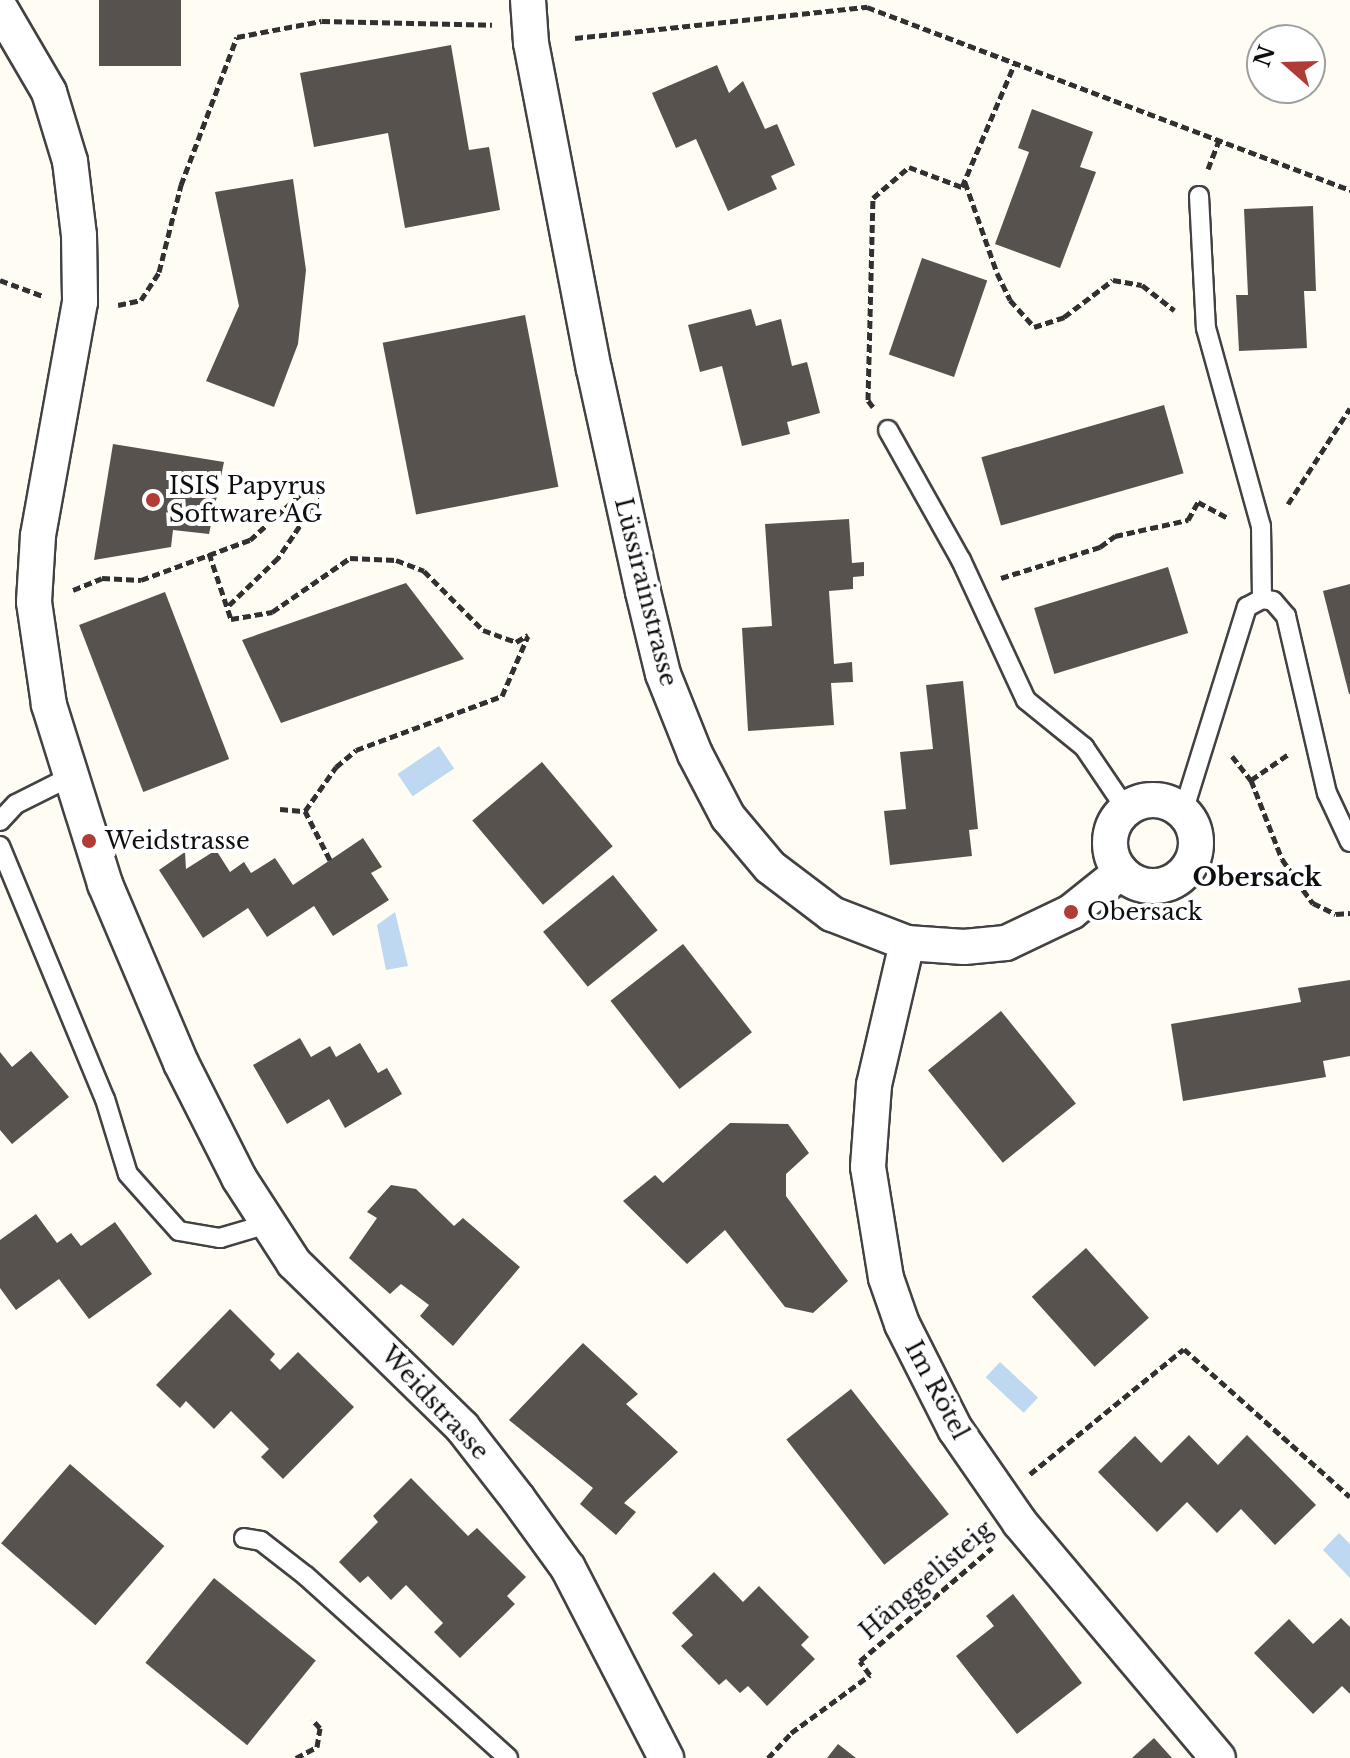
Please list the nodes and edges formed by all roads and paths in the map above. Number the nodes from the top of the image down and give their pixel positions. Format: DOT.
graph roads {
  1 [pos="528,0"];
  2 [pos="0,8"];
  3 [pos="499,26"];
  4 [pos="575,38"];
  5 [pos="1014,65"];
  6 [pos="965,182"];
  7 [pos="1350,190"];
  8 [pos="1199,196"];
  9 [pos="0,280"];
  10 [pos="1160,295"];
  11 [pos="42,296"];
  12 [pos="112,304"];
  13 [pos="1350,408"];
  14 [pos="888,430"];
  15 [pos="1239,525"];
  16 [pos="1261,526"];
  17 [pos="209,553"];
  18 [pos="975,590"];
  19 [pos="69,592"];
  20 [pos="1262,599"];
  21 [pos="227,607"];
  22 [pos="1292,751"];
  23 [pos="1233,757"];
  24 [pos="70,777"];
  25 [pos="1251,780"];
  26 [pos="280,809"];
  27 [pos="1126,809"];
  28 [pos="305,811"];
  29 [pos="1183,812"];
  30 [pos="0,821"];
  31 [pos="1350,842"];
  32 [pos="0,846"];
  33 [pos="330,860"];
  34 [pos="1121,872"];
  35 [pos="1350,913"];
  36 [pos="907,943"];
  37 [pos="268,1224"];
  38 [pos="1350,1497"];
  39 [pos="1010,1510"];
  40 [pos="244,1538"];
  41 [pos="312,1719"];
  42 [pos="296,1758"];
  43 [pos="508,1758"];
  44 [pos="666,1758"];
  45 [pos="768,1758"];
  46 [pos="1218,1758"];
  1 -- 36 [label="street, Lüssirainstrasse"];
  2 -- 24 [label="street, Weidstrasse"];
  3 -- 12 [label="path"];
  4 -- 5 [label="path"];
  5 -- 6 [label="path"];
  5 -- 7 [label="path"];
  6 -- 10 [label="path"];
  6 -- 14 [label="path"];
  8 -- 16 [label="lane"];
  9 -- 11 [label="path"];
  13 -- 16 [label="path"];
  14 -- 18 [label="lane"];
  15 -- 18 [label="path"];
  16 -- 20 [label="lane"];
  17 -- 19 [label="path"];
  17 -- 21 [label="path"];
  17 -- 21 [label="path"];
  18 -- 27 [label="lane"];
  20 -- 29 [label="lane"];
  20 -- 31 [label="lane"];
  21 -- 28 [label="path"];
  22 -- 25 [label="path"];
  23 -- 25 [label="path"];
  24 -- 30 [label="lane"];
  24 -- 37 [label="street, Weidstrasse"];
  25 -- 35 [label="path"];
  26 -- 28 [label="path"];
  27 -- 29 [label="street"];
  27 -- 34 [label="street"];
  28 -- 33 [label="path"];
  29 -- 34 [label="street"];
  32 -- 37 [label="lane"];
  34 -- 36 [label="street, Lüssirainstrasse"];
  36 -- 39 [label="street, Im Rötel"];
  37 -- 44 [label="street, Weidstrasse"];
  38 -- 39 [label="path, Hänggelisteig"];
  39 -- 45 [label="path, Hänggelisteig"];
  39 -- 46 [label="street, Im Rötel"];
  40 -- 43 [label="lane"];
  41 -- 42 [label="path"];
}
